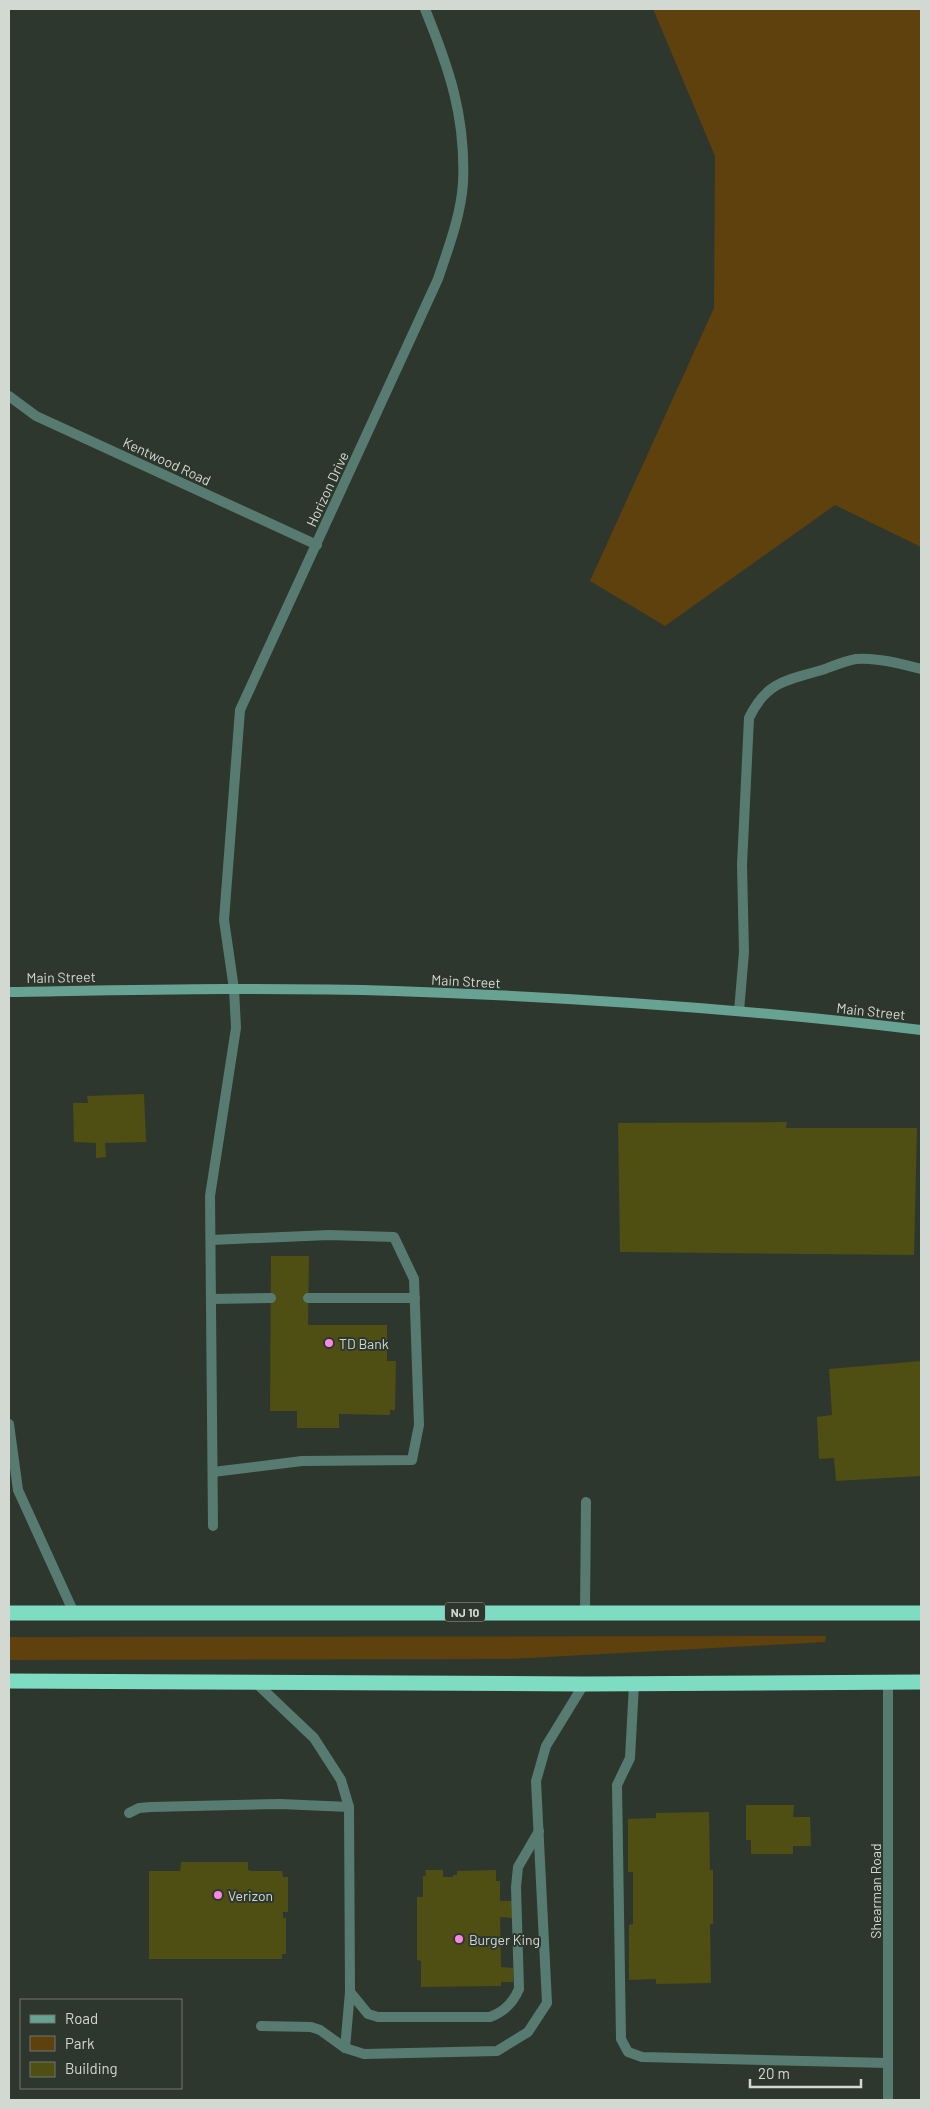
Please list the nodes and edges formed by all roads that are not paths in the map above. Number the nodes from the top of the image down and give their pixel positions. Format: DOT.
graph roads {
  1 [pos="425,9"];
  2 [pos="9,396"];
  3 [pos="317,545"];
  4 [pos="921,669"];
  5 [pos="234,989"];
  6 [pos="9,992"];
  7 [pos="739,1011"];
  8 [pos="921,1030"];
  9 [pos="211,1240"];
  10 [pos="271,1298"];
  11 [pos="308,1298"];
  12 [pos="415,1298"];
  13 [pos="211,1299"];
  14 [pos="9,1424"];
  15 [pos="213,1472"];
  16 [pos="586,1502"];
  17 [pos="213,1526"];
  18 [pos="585,1612"];
  19 [pos="9,1613"];
  20 [pos="921,1613"];
  21 [pos="74,1614"];
  22 [pos="9,1681"];
  23 [pos="254,1681"];
  24 [pos="888,1682"];
  25 [pos="921,1682"];
  26 [pos="584,1684"];
  27 [pos="634,1684"];
  28 [pos="348,1807"];
  29 [pos="129,1813"];
  30 [pos="539,1831"];
  31 [pos="350,1992"];
  32 [pos="261,2026"];
  33 [pos="345,2048"];
  34 [pos="888,2063"];
  35 [pos="888,2100"];
  1 -- 3 [label="street, Horizon Drive"];
  2 -- 3 [label="street, Kentwood Road"];
  3 -- 5 [label="street, Horizon Drive"];
  4 -- 7 [label="street"];
  5 -- 6 [label="street, Main Street"];
  5 -- 7 [label="street, Main Street"];
  5 -- 9 [label="street, Horizon Drive"];
  7 -- 8 [label="street, Main Street"];
  9 -- 12 [label="street"];
  9 -- 13 [label="street, Horizon Drive"];
  10 -- 13 [label="street"];
  11 -- 12 [label="street"];
  12 -- 15 [label="street"];
  13 -- 15 [label="street, Horizon Drive"];
  14 -- 21 [label="street"];
  15 -- 17 [label="street, Horizon Drive"];
  16 -- 18 [label="street"];
  18 -- 20 [label="highway, NJ 10"];
  18 -- 21 [label="highway, NJ 10"];
  19 -- 21 [label="highway, NJ 10"];
  22 -- 23 [label="highway"];
  23 -- 26 [label="highway"];
  23 -- 28 [label="street"];
  24 -- 25 [label="highway"];
  24 -- 27 [label="highway"];
  24 -- 34 [label="street, Shearman Road"];
  26 -- 27 [label="highway"];
  26 -- 30 [label="street"];
  27 -- 34 [label="street"];
  28 -- 29 [label="street"];
  28 -- 31 [label="street"];
  30 -- 31 [label="street"];
  30 -- 33 [label="street"];
  31 -- 33 [label="street"];
  32 -- 33 [label="street"];
  34 -- 35 [label="street, Shearman Road"];
}
